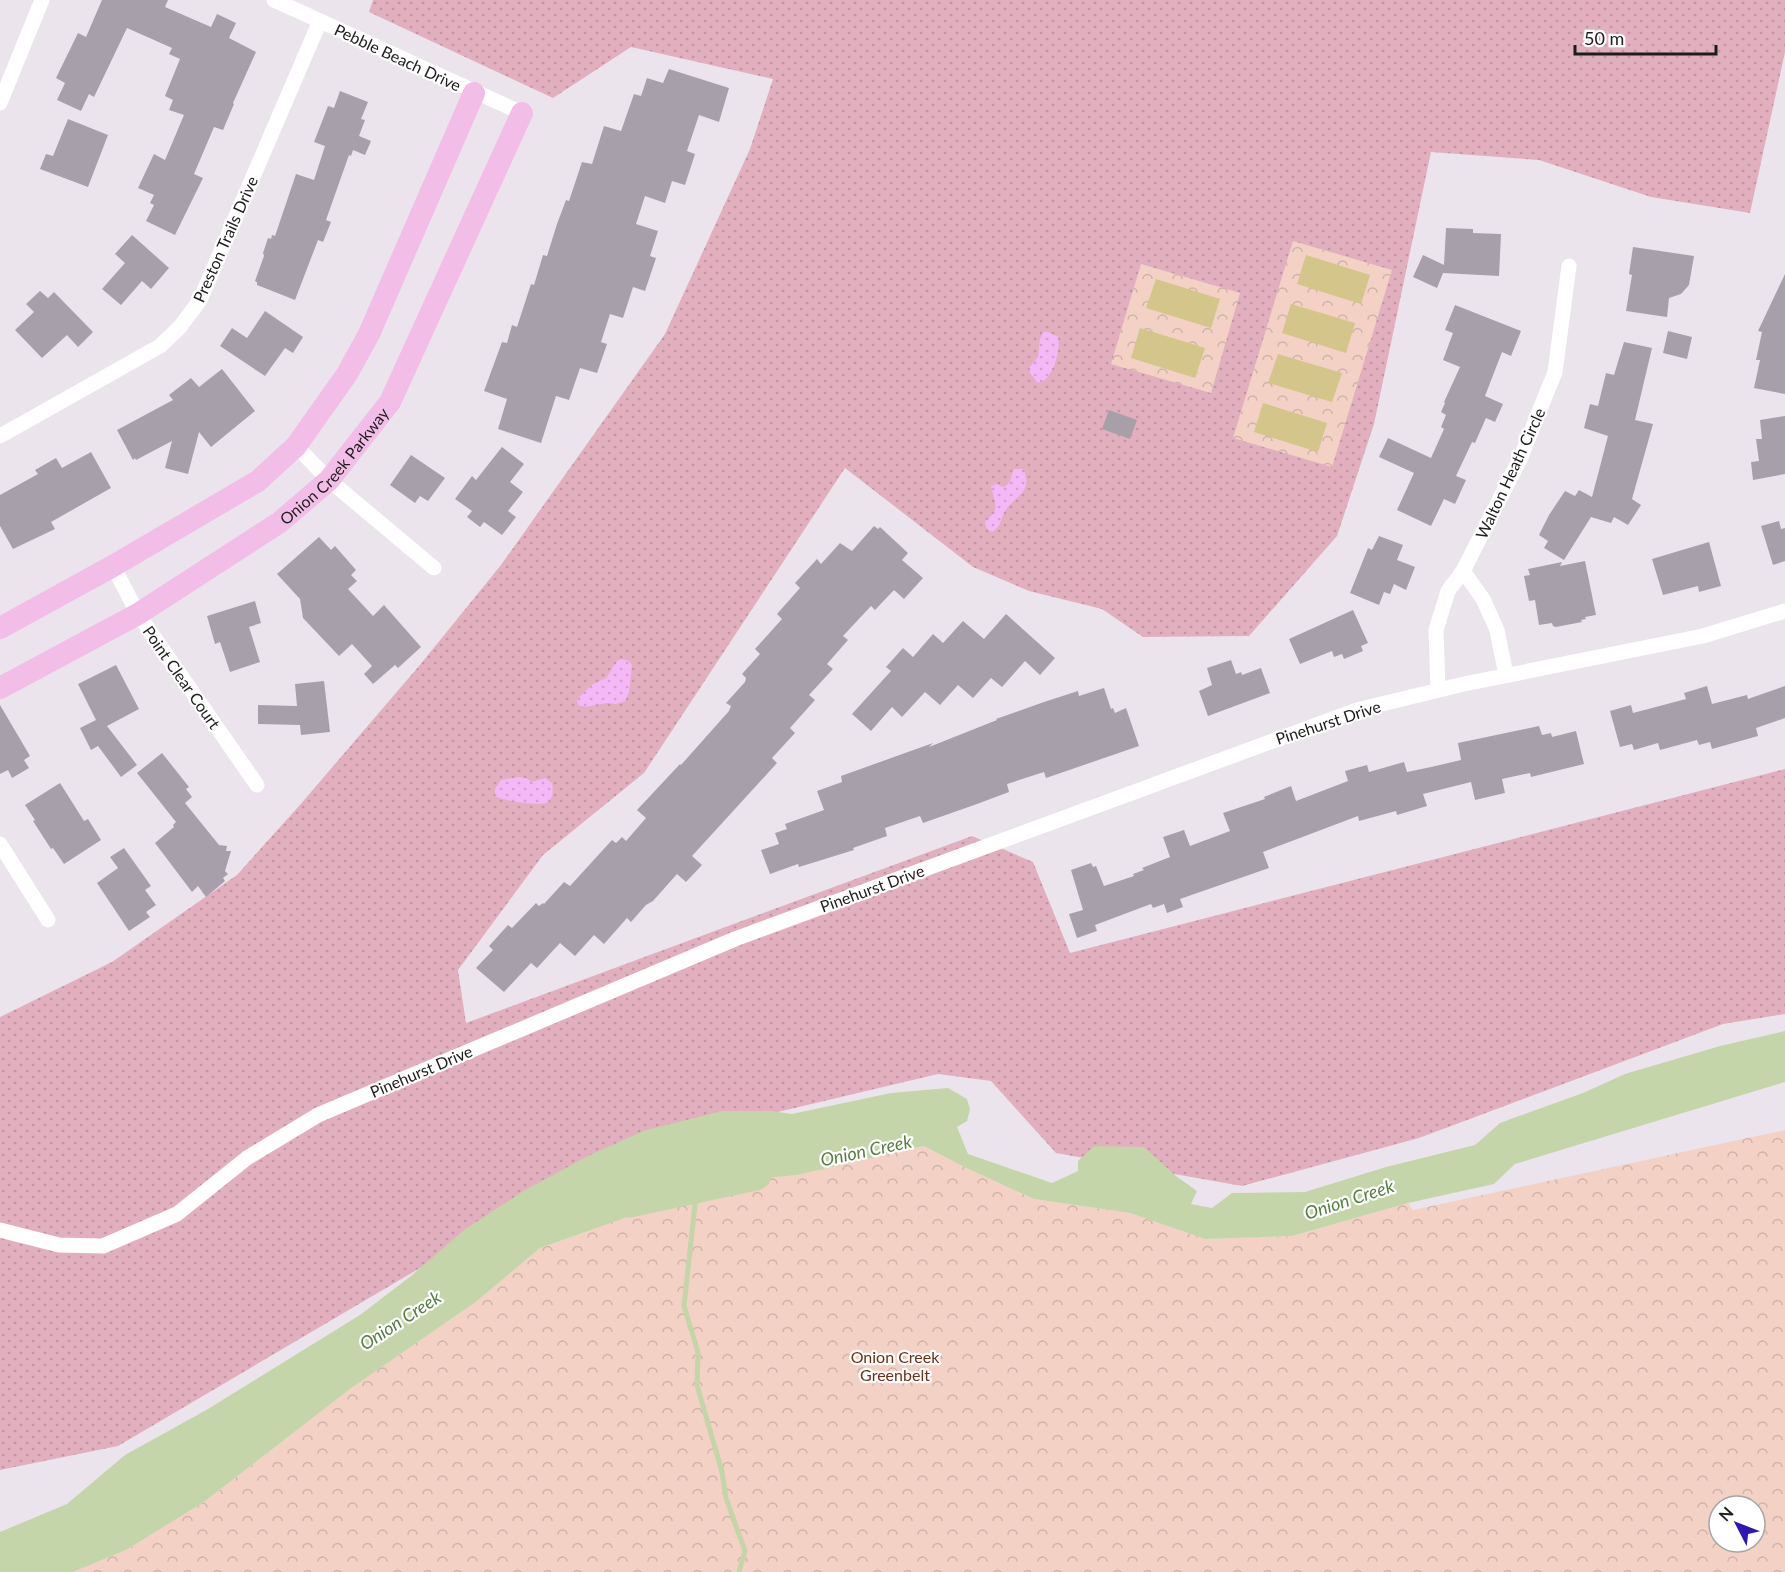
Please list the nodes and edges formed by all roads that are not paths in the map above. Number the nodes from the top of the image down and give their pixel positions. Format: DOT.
graph roads {
  1 [pos="42,0"];
  2 [pos="274,0"];
  3 [pos="320,21"];
  4 [pos="474,93"];
  5 [pos="0,103"];
  6 [pos="522,113"];
  7 [pos="1569,266"];
  8 [pos="0,436"];
  9 [pos="296,446"];
  10 [pos="329,480"];
  11 [pos="113,566"];
  12 [pos="434,568"];
  13 [pos="1463,571"];
  14 [pos="1785,611"];
  15 [pos="138,614"];
  16 [pos="0,628"];
  17 [pos="1506,675"];
  18 [pos="0,688"];
  19 [pos="1438,690"];
  20 [pos="257,785"];
  21 [pos="0,844"];
  22 [pos="48,920"];
  23 [pos="0,1230"];
  1 -- 5 [label="street"];
  2 -- 3 [label="street, Pebble Beach Drive"];
  3 -- 4 [label="street, Pebble Beach Drive"];
  3 -- 8 [label="street, Preston Trails Drive"];
  4 -- 6 [label="street, Pebble Beach Drive"];
  4 -- 9 [label="street"];
  6 -- 10 [label="street, Onion Creek Parkway"];
  7 -- 13 [label="street, Walton Heath Circle"];
  9 -- 10 [label="street"];
  9 -- 11 [label="street"];
  10 -- 12 [label="street"];
  10 -- 15 [label="street, Onion Creek Parkway"];
  11 -- 15 [label="street, Point Clear Court"];
  11 -- 16 [label="street"];
  13 -- 17 [label="street"];
  13 -- 19 [label="street, Walton Heath Circle"];
  14 -- 17 [label="street, Pinehurst Drive"];
  15 -- 18 [label="street, Onion Creek Parkway"];
  15 -- 20 [label="street, Point Clear Court"];
  17 -- 19 [label="street, Pinehurst Drive"];
  19 -- 23 [label="street, Pinehurst Drive"];
  21 -- 22 [label="street"];
}
